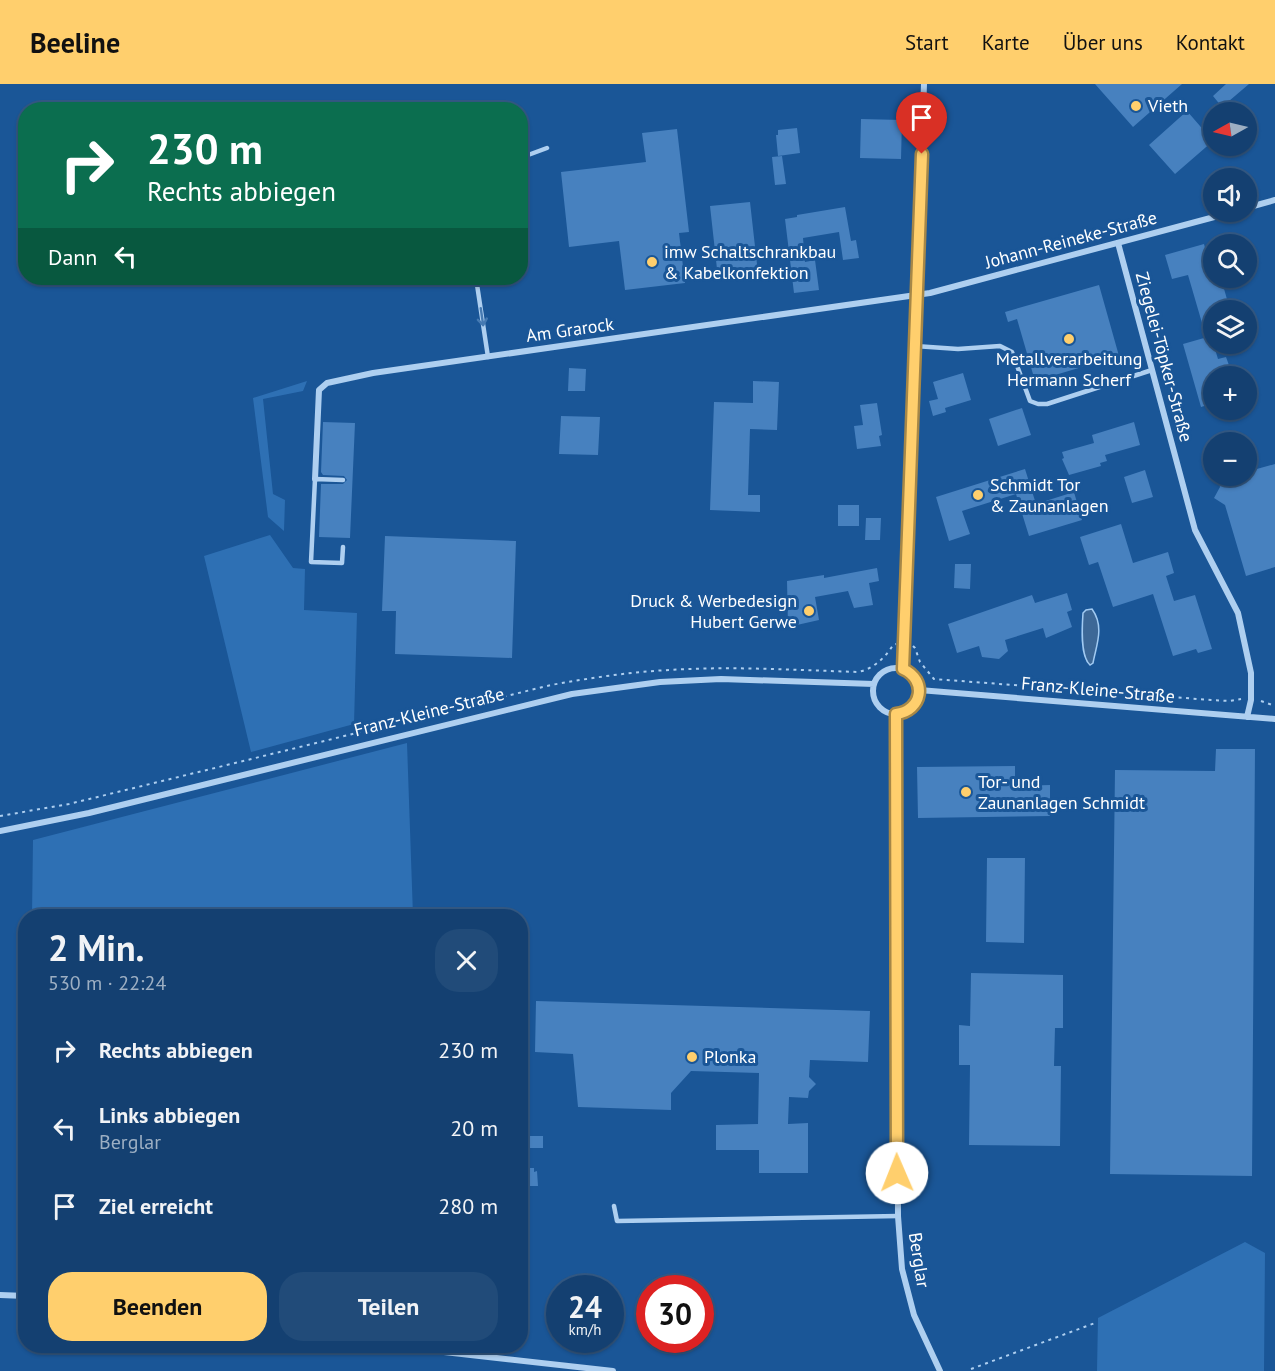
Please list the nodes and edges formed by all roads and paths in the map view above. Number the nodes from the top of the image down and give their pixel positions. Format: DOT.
graph roads {
  1 [pos="924,84"];
  2 [pos="547,148"];
  3 [pos="528,155"];
  4 [pos="1275,200"];
  5 [pos="1257,205"];
  6 [pos="1203,220"];
  7 [pos="1118,243"];
  8 [pos="477,285"];
  9 [pos="917,295"];
  10 [pos="915,346"];
  11 [pos="488,357"];
  12 [pos="1152,370"];
  13 [pos="315,479"];
  14 [pos="343,480"];
  15 [pos="343,547"];
  16 [pos="905,643"];
  17 [pos="903,669"];
  18 [pos="874,684"];
  19 [pos="919,690"];
  20 [pos="1251,700"];
  21 [pos="1275,706"];
  22 [pos="896,714"];
  23 [pos="1247,717"];
  24 [pos="1275,719"];
  25 [pos="0,831"];
  26 [pos="614,1206"];
  27 [pos="898,1216"];
  28 [pos="0,1295"];
  29 [pos="18,1296"];
  30 [pos="1095,1323"];
  31 [pos="453,1353"];
  32 [pos="971,1369"];
  33 [pos="613,1371"];
  34 [pos="940,1371"];
  1 -- 9 [label="street"];
  2 -- 3 [label="lane"];
  4 -- 5 [label="street"];
  6 -- 7 [label="street, Johann-Reineke-Straße"];
  7 -- 9 [label="street, Johann-Reineke-Straße"];
  7 -- 12 [label="street, Ziegelei-Töpker-Straße"];
  8 -- 11 [label="lane, one-way"];
  9 -- 10 [label="street"];
  9 -- 11 [label="street, Am Grarock"];
  10 -- 12 [label="lane"];
  10 -- 16 [label="street"];
  11 -- 13 [label="street, Am Grarock"];
  12 -- 20 [label="street, Ziegelei-Töpker-Straße"];
  13 -- 14 [label="lane"];
  13 -- 15 [label="lane"];
  16 -- 17 [label="street"];
  16 -- 20 [label="path"];
  17 -- 18 [label="street"];
  17 -- 19 [label="street"];
  18 -- 22 [label="street"];
  18 -- 25 [label="street, Franz-Kleine-Straße"];
  19 -- 22 [label="street"];
  19 -- 23 [label="street, Franz-Kleine-Straße"];
  20 -- 21 [label="path"];
  20 -- 23 [label="street, Ziegelei-Töpker-Straße"];
  22 -- 27 [label="street, Berglar"];
  23 -- 24 [label="street, Franz-Kleine-Straße"];
  26 -- 27 [label="lane"];
  27 -- 34 [label="street, Berglar"];
  28 -- 29 [label="street"];
  30 -- 32 [label="path"];
  31 -- 33 [label="street"];
}
